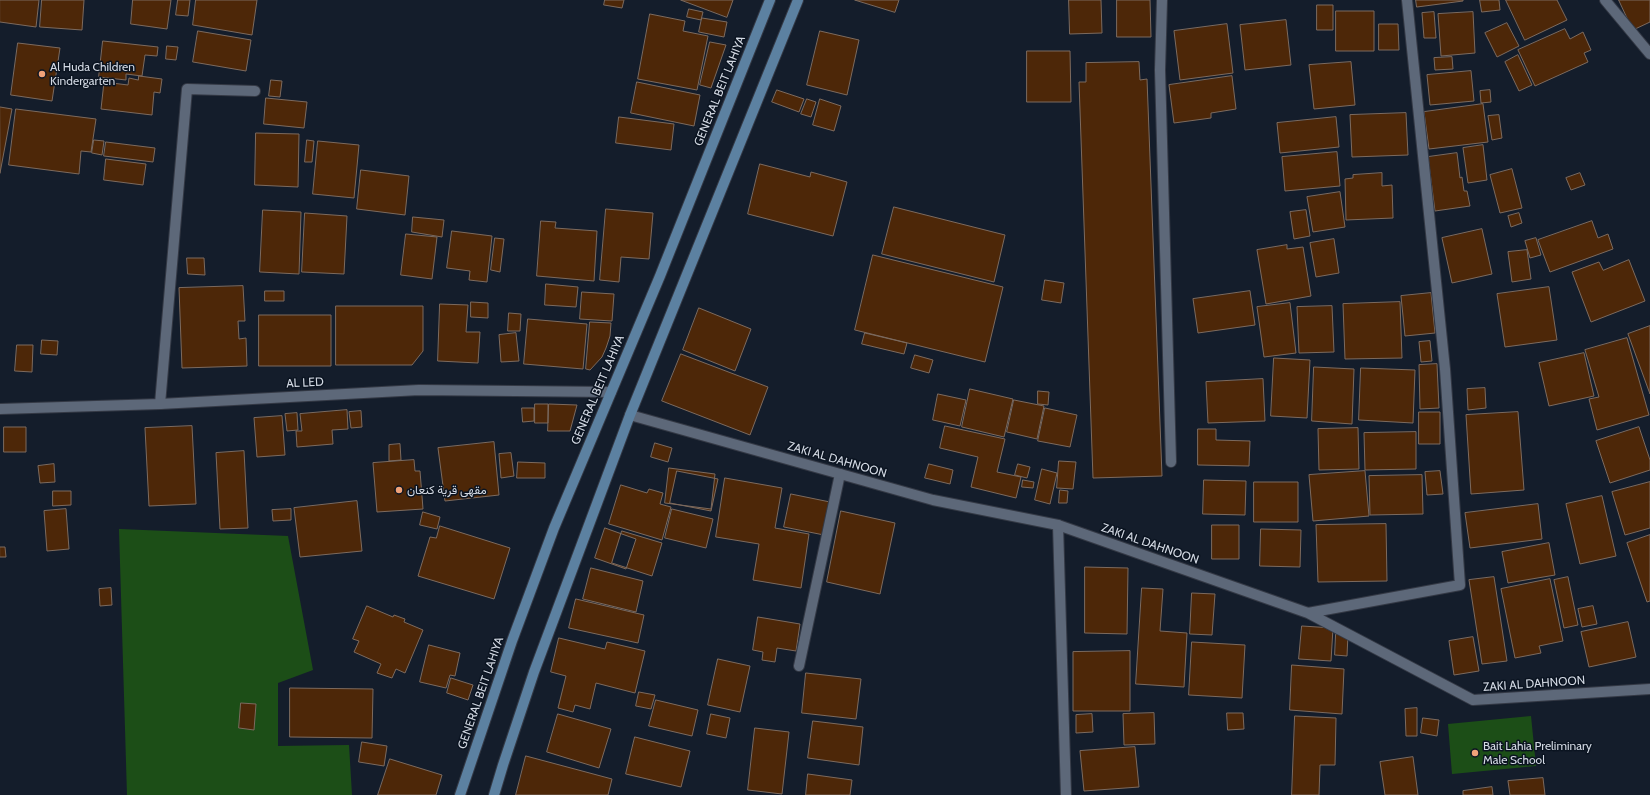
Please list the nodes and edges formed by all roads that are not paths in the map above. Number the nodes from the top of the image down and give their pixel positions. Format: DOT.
graph roads {
  1 [pos="770,0"];
  2 [pos="798,0"];
  3 [pos="1162,0"];
  4 [pos="1407,0"];
  5 [pos="1605,0"];
  6 [pos="1650,54"];
  7 [pos="255,91"];
  8 [pos="611,392"];
  9 [pos="160,404"];
  10 [pos="0,409"];
  11 [pos="630,414"];
  12 [pos="1171,462"];
  13 [pos="840,474"];
  14 [pos="1058,525"];
  15 [pos="1308,613"];
  16 [pos="799,666"];
  17 [pos="1650,689"];
  18 [pos="460,795"];
  19 [pos="494,795"];
  20 [pos="1066,795"];
  1 -- 8 [label="main road, GENERAL BEIT LAHIYA"];
  2 -- 11 [label="main road"];
  3 -- 12 [label="street"];
  4 -- 15 [label="street"];
  5 -- 6 [label="street"];
  7 -- 9 [label="street"];
  8 -- 9 [label="street, AL LED"];
  8 -- 18 [label="main road, GENERAL BEIT LAHIYA"];
  9 -- 10 [label="street, AL LED"];
  11 -- 13 [label="street, ZAKI AL DAHNOON"];
  11 -- 19 [label="main road"];
  13 -- 14 [label="street, ZAKI AL DAHNOON"];
  13 -- 16 [label="street"];
  14 -- 15 [label="street, ZAKI AL DAHNOON"];
  14 -- 20 [label="street"];
  15 -- 17 [label="street, ZAKI AL DAHNOON"];
}
